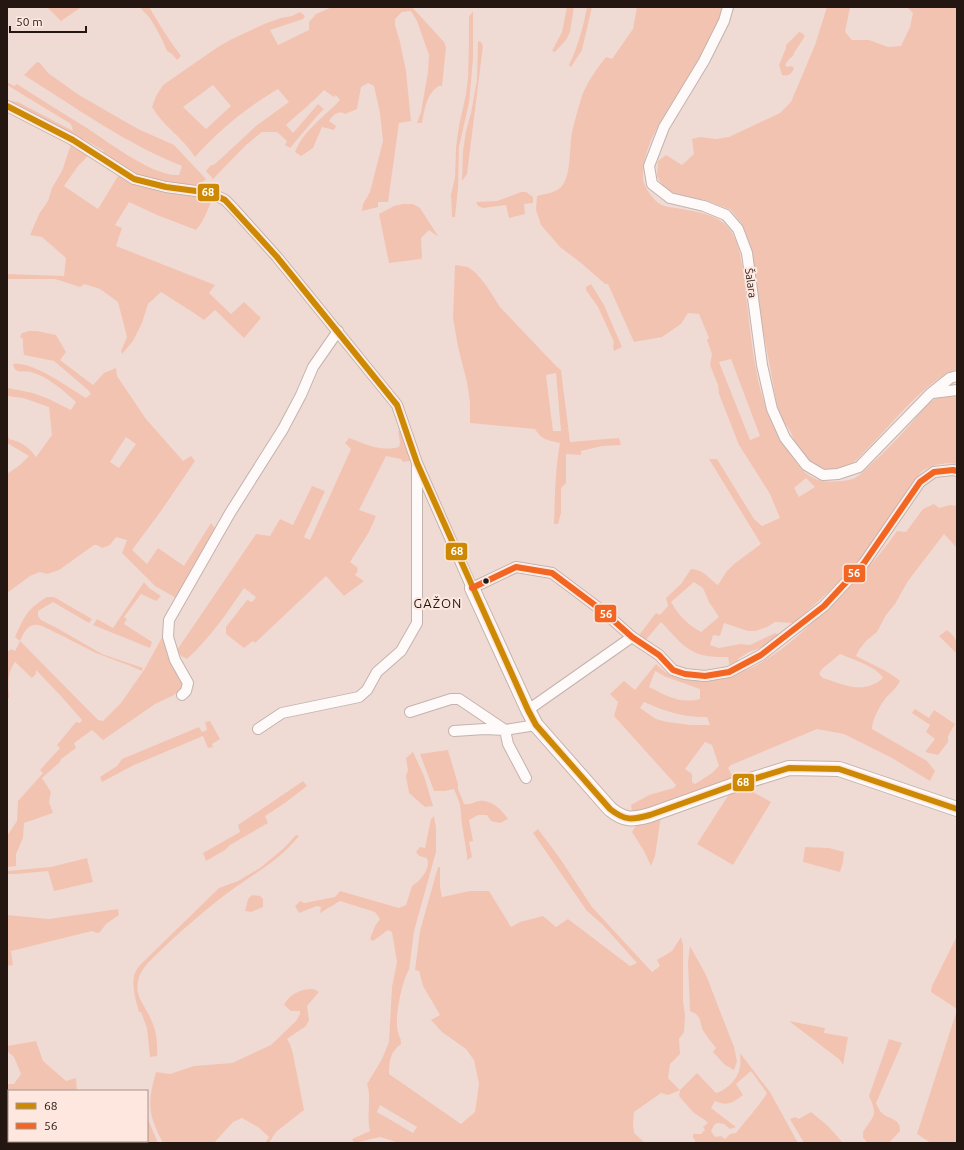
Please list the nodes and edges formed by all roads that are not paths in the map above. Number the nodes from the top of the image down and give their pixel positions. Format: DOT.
graph roads {
  1 [pos="728,7"];
  2 [pos="7,106"];
  3 [pos="338,331"];
  4 [pos="957,376"];
  5 [pos="957,390"];
  6 [pos="930,394"];
  7 [pos="417,463"];
  8 [pos="957,471"];
  9 [pos="472,588"];
  10 [pos="632,637"];
  11 [pos="182,695"];
  12 [pos="528,710"];
  13 [pos="410,712"];
  14 [pos="536,725"];
  15 [pos="258,729"];
  16 [pos="505,730"];
  17 [pos="454,731"];
  18 [pos="526,778"];
  19 [pos="957,809"];
  1 -- 6 [label="street, Šalara"];
  2 -- 3 [label="street"];
  3 -- 7 [label="street"];
  3 -- 11 [label="street"];
  4 -- 6 [label="street, Šalara"];
  5 -- 6 [label="street"];
  7 -- 9 [label="street"];
  7 -- 15 [label="street"];
  8 -- 10 [label="street"];
  9 -- 10 [label="street"];
  9 -- 12 [label="street"];
  10 -- 12 [label="street"];
  12 -- 14 [label="street"];
  13 -- 16 [label="street"];
  14 -- 16 [label="street"];
  14 -- 19 [label="street"];
  16 -- 17 [label="street"];
  16 -- 18 [label="street"];
}
